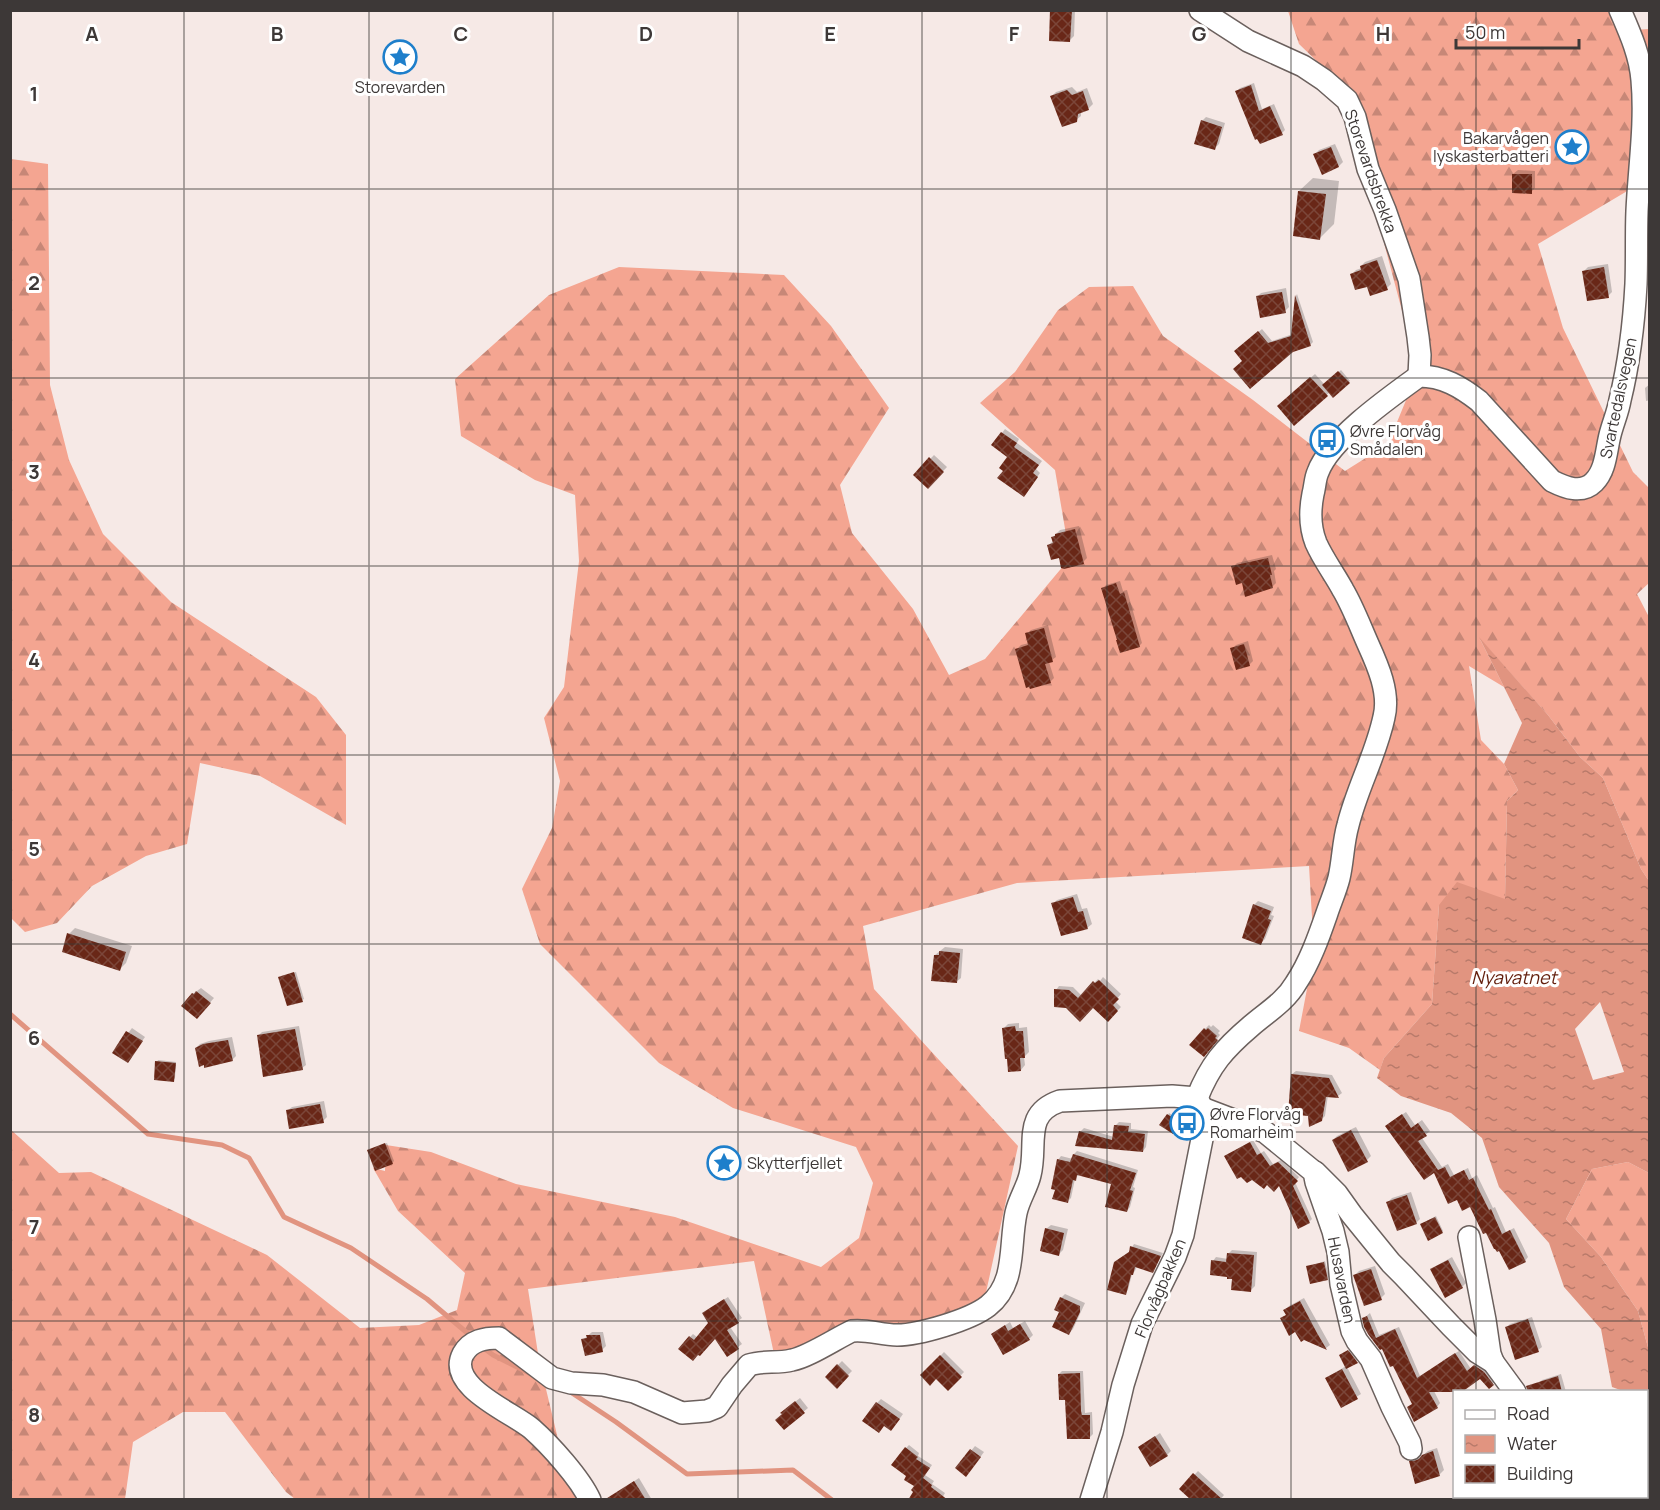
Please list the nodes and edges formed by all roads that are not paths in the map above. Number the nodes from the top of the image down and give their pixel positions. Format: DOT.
graph roads {
  1 [pos="1200,10"];
  2 [pos="1620,10"];
  3 [pos="1419,376"];
  4 [pos="1200,1103"];
  5 [pos="1314,1172"];
  6 [pos="1469,1237"];
  7 [pos="1493,1362"];
  8 [pos="1514,1390"];
  9 [pos="1411,1449"];
  10 [pos="590,1500"];
  11 [pos="1091,1500"];
  1 -- 3 [label="street, Storevardsbrekka"];
  2 -- 3 [label="street, Svartedalsvegen"];
  3 -- 4 [label="street"];
  4 -- 5 [label="street, Husavarden"];
  4 -- 10 [label="street, Husavarden"];
  4 -- 11 [label="street, Florvågbakken"];
  5 -- 7 [label="street, Husavarden"];
  5 -- 9 [label="street, Husavarden"];
  6 -- 7 [label="street, Husavarden"];
  7 -- 8 [label="street, Husavarden"];
}
